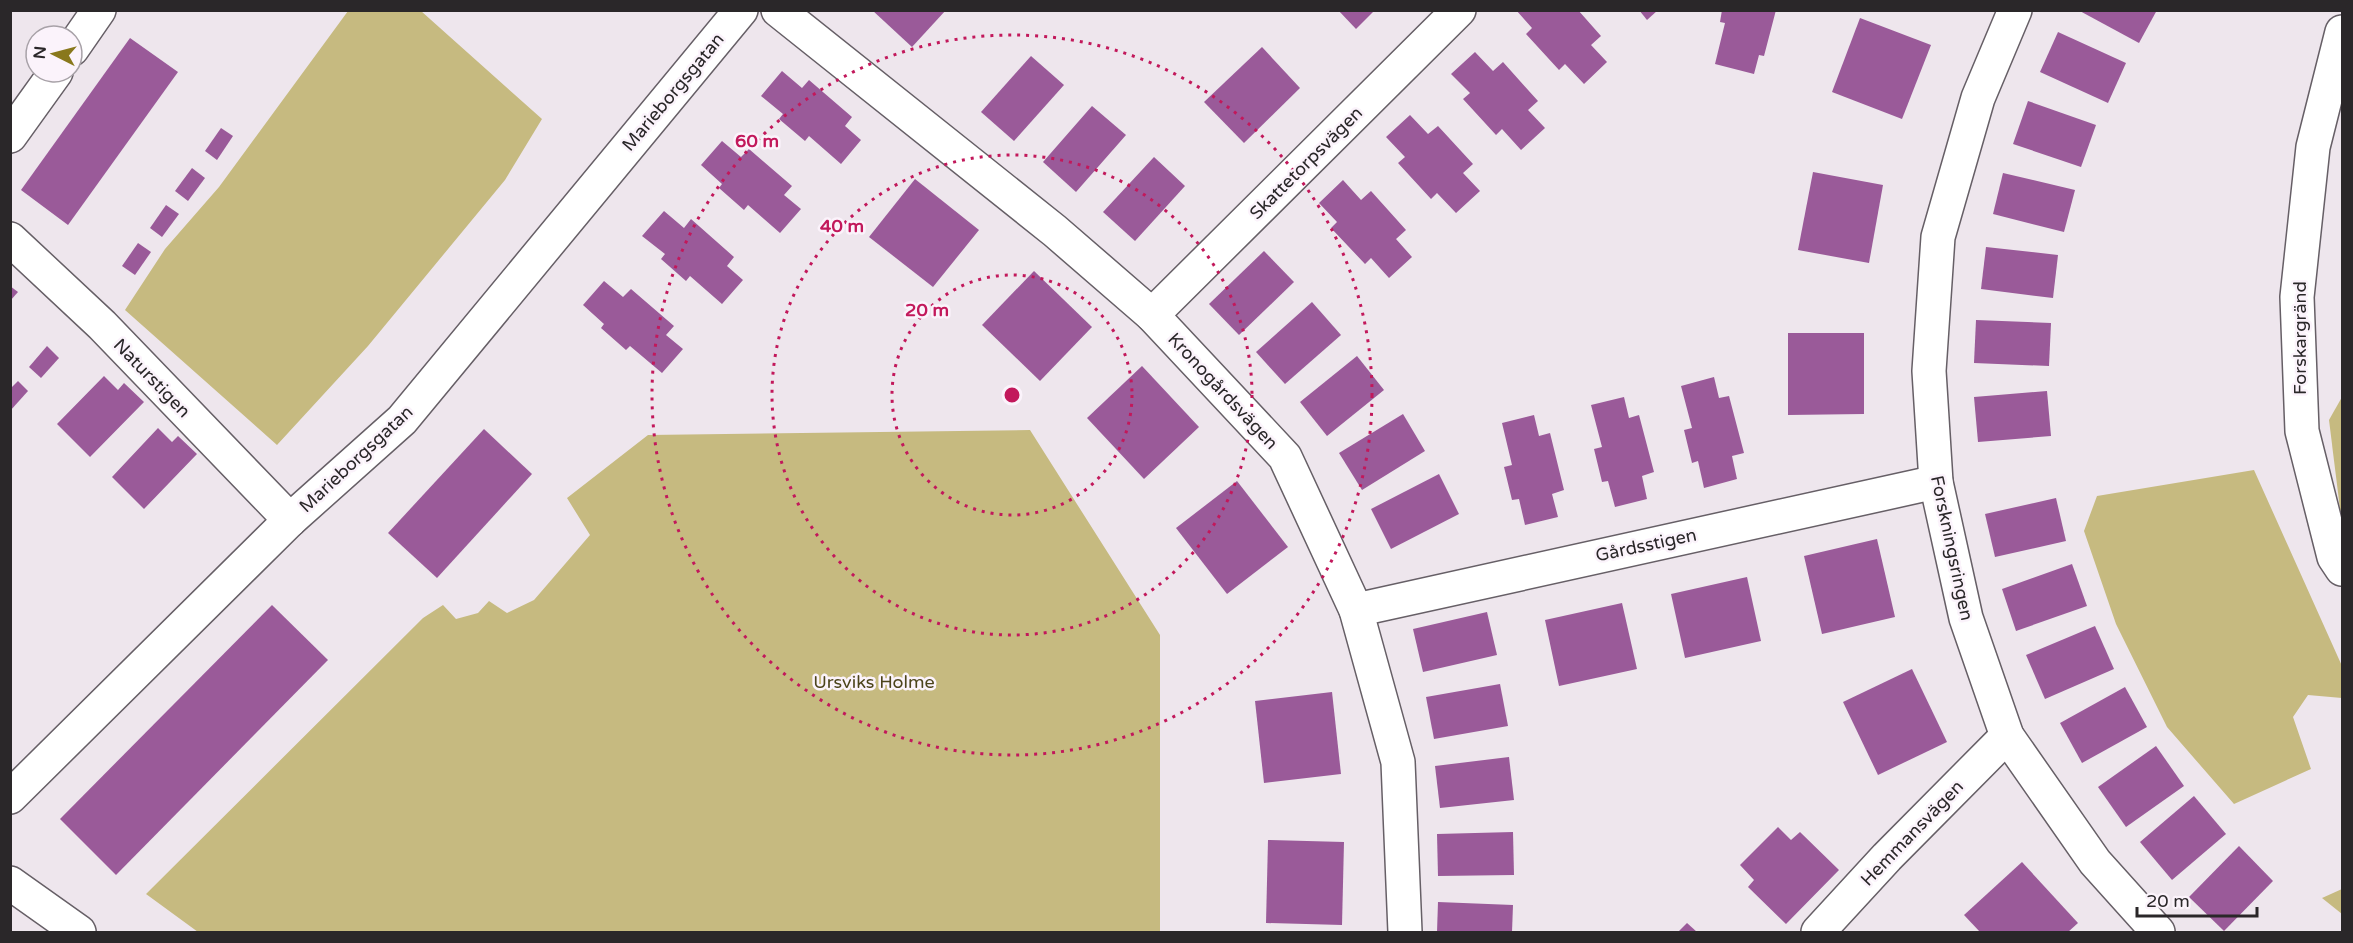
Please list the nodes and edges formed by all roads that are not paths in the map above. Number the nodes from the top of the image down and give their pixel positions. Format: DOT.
graph roads {
  1 [pos="99,10"];
  2 [pos="741,10"];
  3 [pos="778,10"];
  4 [pos="1459,10"];
  5 [pos="2015,10"];
  6 [pos="84,32"];
  7 [pos="2343,32"];
  8 [pos="47,84"];
  9 [pos="10,136"];
  10 [pos="10,239"];
  11 [pos="1152,315"];
  12 [pos="1936,482"];
  13 [pos="290,520"];
  14 [pos="2343,569"];
  15 [pos="1356,610"];
  16 [pos="2007,736"];
  17 [pos="10,797"];
  18 [pos="10,883"];
  19 [pos="79,933"];
  20 [pos="1405,933"];
  21 [pos="1818,933"];
  22 [pos="2158,933"];
  1 -- 6 [label="street"];
  2 -- 13 [label="street, Marieborgsgatan"];
  3 -- 11 [label="street, Kronogårdsvägen"];
  4 -- 11 [label="street, Skattetorpsvägen"];
  5 -- 12 [label="street, Forskningsringen"];
  7 -- 14 [label="street, Forskargränd"];
  8 -- 9 [label="street"];
  10 -- 13 [label="street, Naturstigen"];
  11 -- 15 [label="street, Kronogårdsvägen"];
  12 -- 15 [label="street, Gårdsstigen"];
  12 -- 16 [label="street, Forskningsringen"];
  13 -- 17 [label="street, Marieborgsgatan"];
  15 -- 20 [label="street, Kronogårdsvägen"];
  16 -- 21 [label="street, Hemmansvägen"];
  16 -- 22 [label="street, Forskningsringen"];
  18 -- 19 [label="street"];
}
